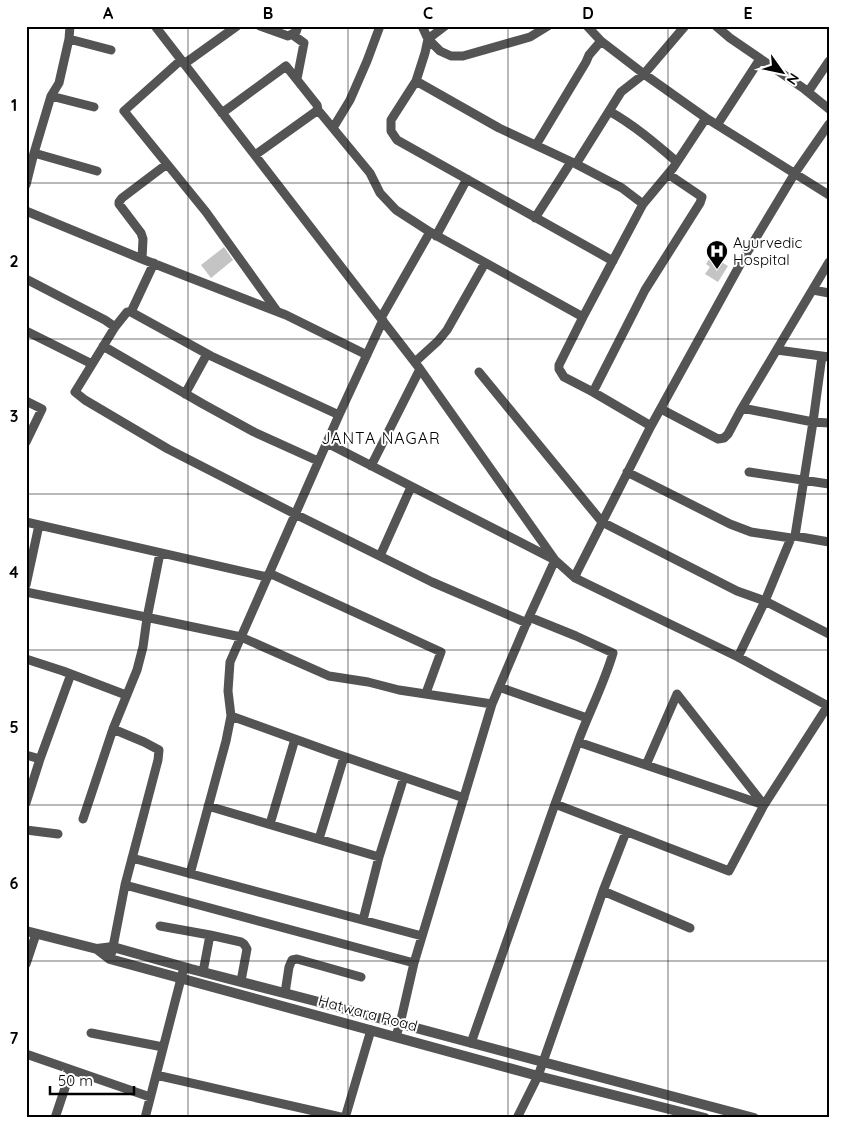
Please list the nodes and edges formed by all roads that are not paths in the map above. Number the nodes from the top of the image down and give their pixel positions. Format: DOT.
graph roads {
  1 [pos="70,26"];
  2 [pos="155,26"];
  3 [pos="260,26"];
  4 [pos="298,26"];
  5 [pos="380,26"];
  6 [pos="422,26"];
  7 [pos="445,26"];
  8 [pos="548,26"];
  9 [pos="587,26"];
  10 [pos="685,26"];
  11 [pos="233,27"];
  12 [pos="717,27"];
  13 [pos="293,35"];
  14 [pos="69,39"];
  15 [pos="428,39"];
  16 [pos="601,40"];
  17 [pos="111,50"];
  18 [pos="760,59"];
  19 [pos="829,61"];
  20 [pos="183,62"];
  21 [pos="644,74"];
  22 [pos="297,79"];
  23 [pos="416,81"];
  24 [pos="808,92"];
  25 [pos="51,96"];
  26 [pos="94,107"];
  27 [pos="829,109"];
  28 [pos="318,110"];
  29 [pos="608,110"];
  30 [pos="222,113"];
  31 [pos="706,118"];
  32 [pos="829,124"];
  33 [pos="717,125"];
  34 [pos="333,128"];
  35 [pos="536,145"];
  36 [pos="34,153"];
  37 [pos="255,155"];
  38 [pos="677,162"];
  39 [pos="573,163"];
  40 [pos="168,164"];
  41 [pos="97,171"];
  42 [pos="795,173"];
  43 [pos="668,174"];
  44 [pos="467,179"];
  45 [pos="26,184"];
  46 [pos="829,195"];
  47 [pos="643,204"];
  48 [pos="26,211"];
  49 [pos="535,218"];
  50 [pos="433,234"];
  51 [pos="142,259"];
  52 [pos="613,261"];
  53 [pos="829,262"];
  54 [pos="485,263"];
  55 [pos="154,264"];
  56 [pos="26,280"];
  57 [pos="812,290"];
  58 [pos="829,293"];
  59 [pos="131,312"];
  60 [pos="278,312"];
  61 [pos="583,317"];
  62 [pos="382,319"];
  63 [pos="115,327"];
  64 [pos="26,331"];
  65 [pos="104,346"];
  66 [pos="777,350"];
  67 [pos="207,354"];
  68 [pos="367,355"];
  69 [pos="825,357"];
  70 [pos="92,364"];
  71 [pos="418,365"];
  72 [pos="479,372"];
  73 [pos="593,392"];
  74 [pos="185,394"];
  75 [pos="26,401"];
  76 [pos="742,408"];
  77 [pos="661,409"];
  78 [pos="338,415"];
  79 [pos="813,422"];
  80 [pos="829,423"];
  81 [pos="650,426"];
  82 [pos="26,442"];
  83 [pos="326,444"];
  84 [pos="318,461"];
  85 [pos="371,466"];
  86 [pos="627,472"];
  87 [pos="749,472"];
  88 [pos="803,480"];
  89 [pos="829,484"];
  90 [pos="411,487"];
  91 [pos="295,514"];
  92 [pos="26,522"];
  93 [pos="602,522"];
  94 [pos="39,525"];
  95 [pos="793,537"];
  96 [pos="829,542"];
  97 [pos="160,553"];
  98 [pos="380,556"];
  99 [pos="555,560"];
  100 [pos="268,575"];
  101 [pos="575,578"];
  102 [pos="26,585"];
  103 [pos="26,592"];
  104 [pos="765,601"];
  105 [pos="146,618"];
  106 [pos="528,620"];
  107 [pos="829,634"];
  108 [pos="241,637"];
  109 [pos="738,657"];
  110 [pos="26,659"];
  111 [pos="71,674"];
  112 [pos="499,688"];
  113 [pos="426,693"];
  114 [pos="126,695"];
  115 [pos="492,704"];
  116 [pos="828,705"];
  117 [pos="232,716"];
  118 [pos="587,718"];
  119 [pos="113,729"];
  120 [pos="295,739"];
  121 [pos="578,742"];
  122 [pos="26,755"];
  123 [pos="344,757"];
  124 [pos="40,759"];
  125 [pos="646,765"];
  126 [pos="404,777"];
  127 [pos="464,798"];
  128 [pos="26,803"];
  129 [pos="555,804"];
  130 [pos="764,805"];
  131 [pos="208,806"];
  132 [pos="83,819"];
  133 [pos="270,824"];
  134 [pos="26,830"];
  135 [pos="626,832"];
  136 [pos="58,834"];
  137 [pos="320,839"];
  138 [pos="379,857"];
  139 [pos="132,858"];
  140 [pos="190,874"];
  141 [pos="125,885"];
  142 [pos="603,891"];
  143 [pos="363,920"];
  144 [pos="160,926"];
  145 [pos="690,928"];
  146 [pos="31,933"];
  147 [pos="210,935"];
  148 [pos="422,936"];
  149 [pos="113,947"];
  150 [pos="97,949"];
  151 [pos="110,959"];
  152 [pos="414,963"];
  153 [pos="26,964"];
  154 [pos="184,967"];
  155 [pos="203,972"];
  156 [pos="361,977"];
  157 [pos="181,979"];
  158 [pos="241,981"];
  159 [pos="285,993"];
  160 [pos="400,1024"];
  161 [pos="371,1030"];
  162 [pos="91,1033"];
  163 [pos="396,1036"];
  164 [pos="471,1043"];
  165 [pos="163,1047"];
  166 [pos="26,1054"];
  167 [pos="543,1062"];
  168 [pos="71,1070"];
  169 [pos="156,1074"];
  170 [pos="538,1076"];
  171 [pos="150,1097"];
  172 [pos="58,1117"];
  173 [pos="748,1117"];
  174 [pos="145,1118"];
  175 [pos="516,1118"];
  176 [pos="705,1118"];
  1 -- 14 [label="street"];
  2 -- 20 [label="street"];
  3 -- 13 [label="street"];
  4 -- 13 [label="street"];
  5 -- 34 [label="street"];
  6 -- 15 [label="street"];
  7 -- 15 [label="street"];
  8 -- 15 [label="street"];
  9 -- 16 [label="street"];
  10 -- 21 [label="street"];
  11 -- 20 [label="street"];
  12 -- 18 [label="street"];
  13 -- 22 [label="street"];
  14 -- 17 [label="street"];
  14 -- 25 [label="street"];
  15 -- 23 [label="street"];
  16 -- 21 [label="street"];
  16 -- 35 [label="street"];
  18 -- 24 [label="street"];
  18 -- 33 [label="street"];
  19 -- 24 [label="street"];
  20 -- 30 [label="street"];
  20 -- 40 [label="street"];
  21 -- 29 [label="street"];
  21 -- 31 [label="street"];
  22 -- 28 [label="street"];
  22 -- 30 [label="street"];
  23 -- 35 [label="street"];
  23 -- 44 [label="street"];
  24 -- 27 [label="street"];
  25 -- 26 [label="street"];
  25 -- 36 [label="street"];
  28 -- 34 [label="street"];
  28 -- 37 [label="street"];
  29 -- 38 [label="street"];
  29 -- 39 [label="street"];
  30 -- 37 [label="street"];
  31 -- 33 [label="street"];
  31 -- 38 [label="street"];
  32 -- 42 [label="street"];
  33 -- 42 [label="street"];
  34 -- 50 [label="street"];
  35 -- 39 [label="street"];
  36 -- 41 [label="street"];
  36 -- 45 [label="street"];
  37 -- 62 [label="street"];
  38 -- 43 [label="street"];
  39 -- 47 [label="street"];
  39 -- 49 [label="street"];
  40 -- 51 [label="street"];
  40 -- 60 [label="street"];
  42 -- 46 [label="street"];
  42 -- 77 [label="street"];
  43 -- 47 [label="street"];
  43 -- 73 [label="street"];
  44 -- 49 [label="street"];
  44 -- 50 [label="street"];
  47 -- 52 [label="street"];
  48 -- 51 [label="street"];
  49 -- 52 [label="street"];
  50 -- 54 [label="street"];
  50 -- 62 [label="street"];
  51 -- 55 [label="street"];
  52 -- 61 [label="street"];
  53 -- 57 [label="street"];
  54 -- 61 [label="street"];
  54 -- 71 [label="street"];
  55 -- 59 [label="street"];
  55 -- 60 [label="street"];
  56 -- 63 [label="street"];
  57 -- 58 [label="street"];
  57 -- 66 [label="street"];
  59 -- 63 [label="street"];
  59 -- 67 [label="street"];
  60 -- 68 [label="street"];
  61 -- 73 [label="street"];
  62 -- 68 [label="street"];
  62 -- 71 [label="street"];
  63 -- 65 [label="street"];
  64 -- 70 [label="street"];
  65 -- 70 [label="street"];
  65 -- 74 [label="street"];
  66 -- 69 [label="street"];
  66 -- 76 [label="street"];
  67 -- 74 [label="street"];
  67 -- 78 [label="street"];
  68 -- 78 [label="street"];
  69 -- 79 [label="street"];
  70 -- 91 [label="street"];
  71 -- 85 [label="street"];
  71 -- 99 [label="street"];
  72 -- 93 [label="street"];
  73 -- 81 [label="street"];
  74 -- 84 [label="street"];
  75 -- 82 [label="street"];
  76 -- 77 [label="street"];
  76 -- 79 [label="street"];
  77 -- 81 [label="street"];
  78 -- 83 [label="street"];
  79 -- 80 [label="street"];
  79 -- 88 [label="street"];
  81 -- 86 [label="street"];
  83 -- 84 [label="street"];
  83 -- 85 [label="street"];
  84 -- 91 [label="street"];
  85 -- 90 [label="street"];
  86 -- 93 [label="street"];
  86 -- 95 [label="street"];
  87 -- 88 [label="street"];
  88 -- 89 [label="street"];
  88 -- 95 [label="street"];
  90 -- 98 [label="street"];
  90 -- 99 [label="street"];
  91 -- 98 [label="street"];
  91 -- 100 [label="street"];
  92 -- 94 [label="street"];
  93 -- 101 [label="street"];
  93 -- 104 [label="street"];
  94 -- 97 [label="street"];
  94 -- 102 [label="street"];
  95 -- 96 [label="street"];
  95 -- 104 [label="street"];
  97 -- 100 [label="street"];
  97 -- 105 [label="street"];
  98 -- 106 [label="street"];
  99 -- 101 [label="street"];
  99 -- 106 [label="street"];
  100 -- 108 [label="street"];
  100 -- 113 [label="street"];
  101 -- 109 [label="street"];
  103 -- 105 [label="street"];
  104 -- 107 [label="street"];
  104 -- 109 [label="street"];
  105 -- 108 [label="street"];
  105 -- 114 [label="street"];
  106 -- 112 [label="street"];
  106 -- 118 [label="street"];
  108 -- 113 [label="street"];
  108 -- 117 [label="street"];
  109 -- 116 [label="street"];
  110 -- 111 [label="street"];
  111 -- 114 [label="street"];
  111 -- 124 [label="street"];
  112 -- 115 [label="street"];
  112 -- 118 [label="street"];
  113 -- 115 [label="street"];
  114 -- 119 [label="street"];
  115 -- 127 [label="street"];
  116 -- 130 [label="street"];
  117 -- 120 [label="street"];
  117 -- 131 [label="street"];
  118 -- 121 [label="street"];
  119 -- 132 [label="street"];
  119 -- 139 [label="street"];
  120 -- 123 [label="street"];
  120 -- 133 [label="street"];
  121 -- 125 [label="street"];
  121 -- 129 [label="street"];
  122 -- 124 [label="street"];
  123 -- 126 [label="street"];
  123 -- 137 [label="street"];
  124 -- 128 [label="street"];
  125 -- 130 [label="street"];
  125 -- 130 [label="street"];
  126 -- 127 [label="street"];
  126 -- 138 [label="street"];
  127 -- 148 [label="street"];
  129 -- 135 [label="street"];
  129 -- 164 [label="street"];
  130 -- 135 [label="street"];
  131 -- 133 [label="street"];
  131 -- 140 [label="street"];
  133 -- 137 [label="street"];
  134 -- 136 [label="street"];
  135 -- 142 [label="street"];
  137 -- 138 [label="street"];
  138 -- 143 [label="street"];
  139 -- 140 [label="street"];
  139 -- 141 [label="street"];
  140 -- 143 [label="street"];
  141 -- 149 [label="street"];
  141 -- 152 [label="street"];
  142 -- 145 [label="street"];
  142 -- 167 [label="street"];
  143 -- 148 [label="street"];
  144 -- 147 [label="street"];
  146 -- 150 [label="street, Hatwara Road"];
  146 -- 153 [label="street"];
  147 -- 155 [label="street"];
  147 -- 158 [label="street"];
  148 -- 152 [label="street"];
  149 -- 150 [label="street"];
  149 -- 151 [label="street"];
  149 -- 154 [label="street"];
  150 -- 151 [label="street, Hatwara Road"];
  151 -- 157 [label="street, Hatwara Road"];
  152 -- 160 [label="street"];
  154 -- 155 [label="street"];
  154 -- 157 [label="street"];
  155 -- 158 [label="street"];
  156 -- 159 [label="street"];
  157 -- 161 [label="street, Hatwara Road"];
  157 -- 165 [label="street"];
  158 -- 159 [label="street"];
  159 -- 160 [label="street"];
  160 -- 163 [label="street"];
  160 -- 164 [label="street"];
  161 -- 163 [label="street, Hatwara Road"];
  161 -- 169 [label="street"];
  162 -- 165 [label="street"];
  163 -- 170 [label="street, Hatwara Road"];
  164 -- 167 [label="street"];
  165 -- 169 [label="street"];
  166 -- 168 [label="street"];
  167 -- 170 [label="street"];
  167 -- 173 [label="street"];
  168 -- 171 [label="street"];
  168 -- 172 [label="street"];
  169 -- 171 [label="street"];
  170 -- 175 [label="street"];
  170 -- 176 [label="street, Hatwara Road"];
  171 -- 174 [label="street"];
}
